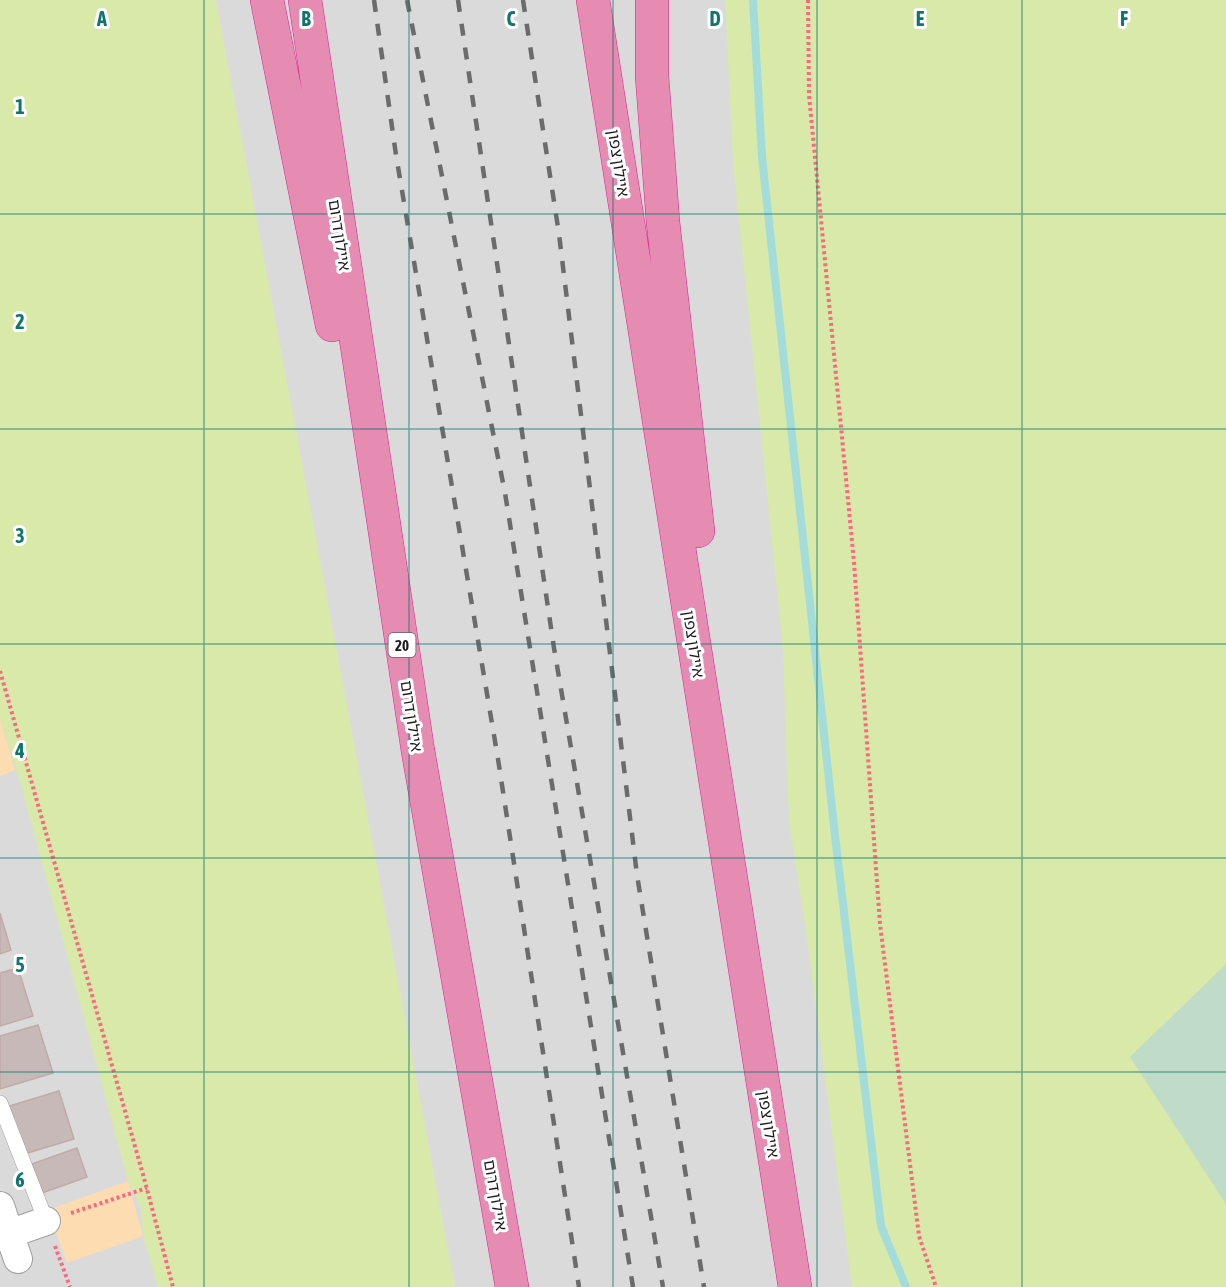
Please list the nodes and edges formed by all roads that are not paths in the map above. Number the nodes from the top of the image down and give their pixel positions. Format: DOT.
graph roads {
  1 [pos="267,0"];
  2 [pos="305,0"];
  3 [pos="593,0"];
  4 [pos="652,0"];
  5 [pos="418,751"];
  6 [pos="757,1046"];
  7 [pos="0,1103"];
  8 [pos="0,1206"];
  9 [pos="46,1221"];
  10 [pos="9,1243"];
  11 [pos="512,1287"];
  12 [pos="795,1287"];
  1 -- 5 [label="highway"];
  2 -- 5 [label="highway, איילון דרום / 20"];
  3 -- 6 [label="highway, איילון צפון"];
  4 -- 6 [label="highway"];
  5 -- 11 [label="highway, איילון דרום / 20"];
  6 -- 12 [label="highway, איילון צפון"];
  7 -- 9 [label="lane"];
  8 -- 10 [label="street"];
  9 -- 10 [label="street"];
}
